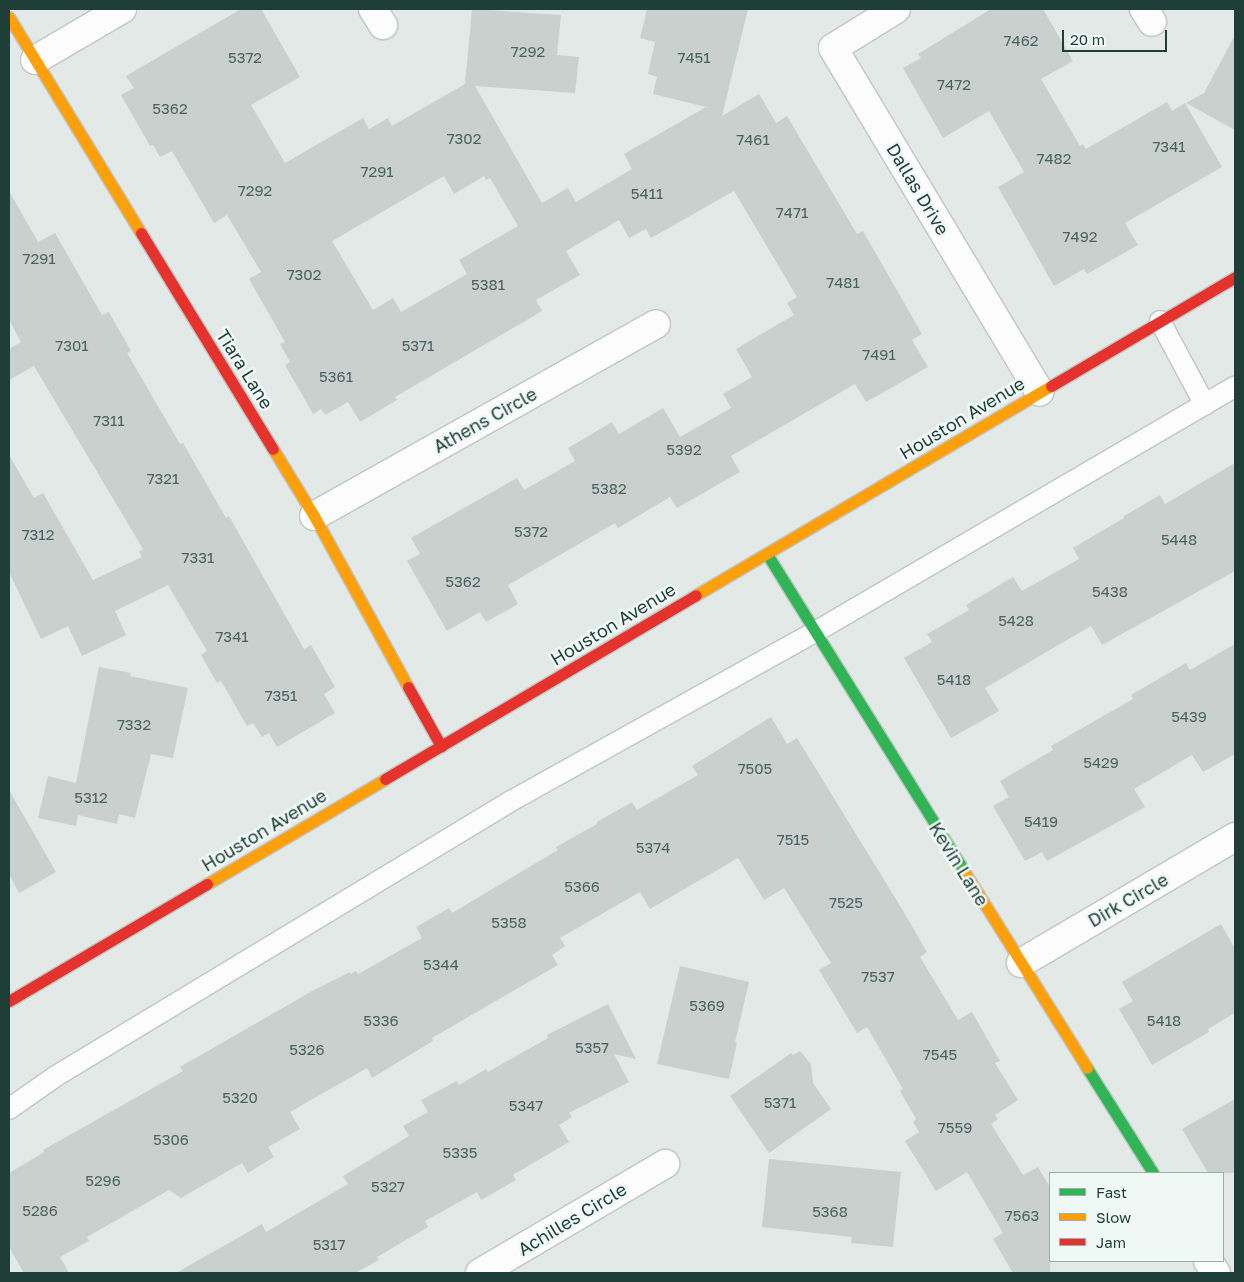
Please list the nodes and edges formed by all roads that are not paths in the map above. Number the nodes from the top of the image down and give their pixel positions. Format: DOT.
graph roads {
  1 [pos="122,9"];
  2 [pos="896,9"];
  3 [pos="9,17"];
  4 [pos="35,60"];
  5 [pos="1235,277"];
  6 [pos="1160,321"];
  7 [pos="656,324"];
  8 [pos="1235,387"];
  9 [pos="1040,392"];
  10 [pos="1204,405"];
  11 [pos="314,516"];
  12 [pos="767,554"];
  13 [pos="815,632"];
  14 [pos="441,746"];
  15 [pos="1235,837"];
  16 [pos="1021,963"];
  17 [pos="9,1001"];
  18 [pos="9,1109"];
  19 [pos="665,1164"];
  20 [pos="1152,1172"];
  21 [pos="1209,1262"];
  22 [pos="480,1273"];
  23 [pos="1216,1273"];
  1 -- 4 [label="street"];
  2 -- 9 [label="street, Dallas Drive"];
  3 -- 4 [label="street, Tiara Lane"];
  4 -- 11 [label="street, Tiara Lane"];
  5 -- 6 [label="street, Houston Avenue"];
  6 -- 9 [label="street, Houston Avenue"];
  6 -- 10 [label="lane"];
  7 -- 11 [label="street, Athens Circle"];
  8 -- 10 [label="lane"];
  9 -- 12 [label="street, Houston Avenue"];
  10 -- 13 [label="lane"];
  11 -- 14 [label="street, Tiara Lane"];
  12 -- 13 [label="street, Kevin Lane"];
  12 -- 14 [label="street, Houston Avenue"];
  13 -- 16 [label="street, Kevin Lane"];
  13 -- 18 [label="lane"];
  14 -- 17 [label="street, Houston Avenue"];
  15 -- 16 [label="street, Dirk Circle"];
  16 -- 20 [label="street, Kevin Lane"];
  19 -- 22 [label="street, Achilles Circle"];
  21 -- 23 [label="street"];
}
